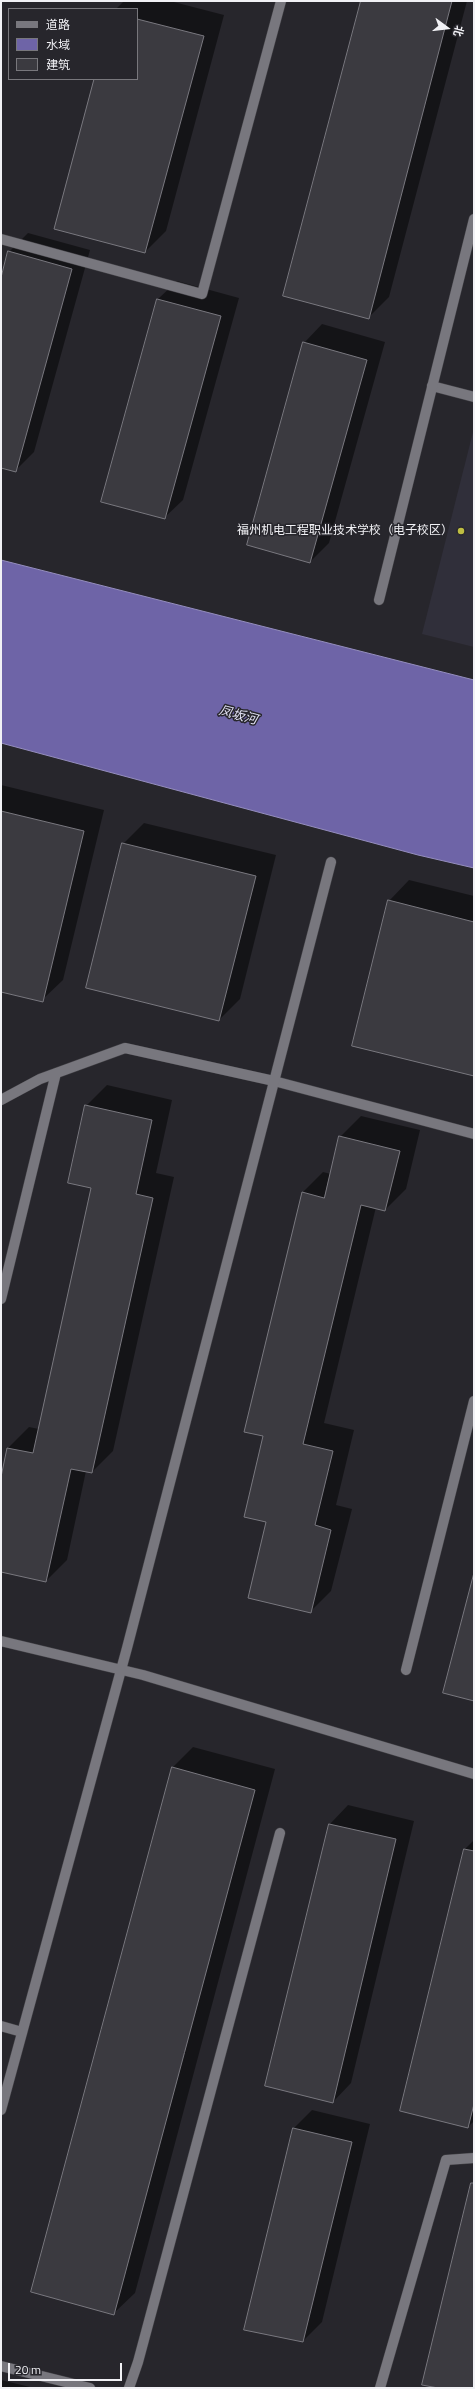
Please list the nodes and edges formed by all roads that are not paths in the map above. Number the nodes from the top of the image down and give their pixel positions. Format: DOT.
graph roads {
  1 [pos="281,1"];
  2 [pos="474,219"];
  3 [pos="1,239"];
  4 [pos="432,386"];
  5 [pos="474,397"];
  6 [pos="379,600"];
  7 [pos="331,862"];
  8 [pos="56,1073"];
  9 [pos="274,1081"];
  10 [pos="1,1100"];
  11 [pos="474,1134"];
  12 [pos="1,1298"];
  13 [pos="474,1402"];
  14 [pos="1,1640"];
  15 [pos="406,1670"];
  16 [pos="121,1671"];
  17 [pos="474,1774"];
  18 [pos="280,1833"];
  19 [pos="1,2026"];
  20 [pos="22,2032"];
  21 [pos="1,2110"];
  22 [pos="474,2158"];
  23 [pos="1,2366"];
  24 [pos="90,2388"];
  25 [pos="129,2388"];
  26 [pos="380,2388"];
  1 -- 3 [label="street"];
  2 -- 4 [label="street"];
  4 -- 5 [label="street"];
  4 -- 6 [label="street"];
  7 -- 9 [label="street"];
  8 -- 9 [label="street"];
  8 -- 10 [label="street"];
  8 -- 12 [label="street"];
  9 -- 11 [label="street"];
  9 -- 16 [label="street"];
  13 -- 15 [label="street"];
  14 -- 16 [label="street"];
  16 -- 17 [label="street"];
  16 -- 20 [label="street"];
  18 -- 25 [label="street"];
  19 -- 20 [label="street"];
  20 -- 21 [label="street"];
  22 -- 26 [label="street"];
  23 -- 24 [label="street"];
}
